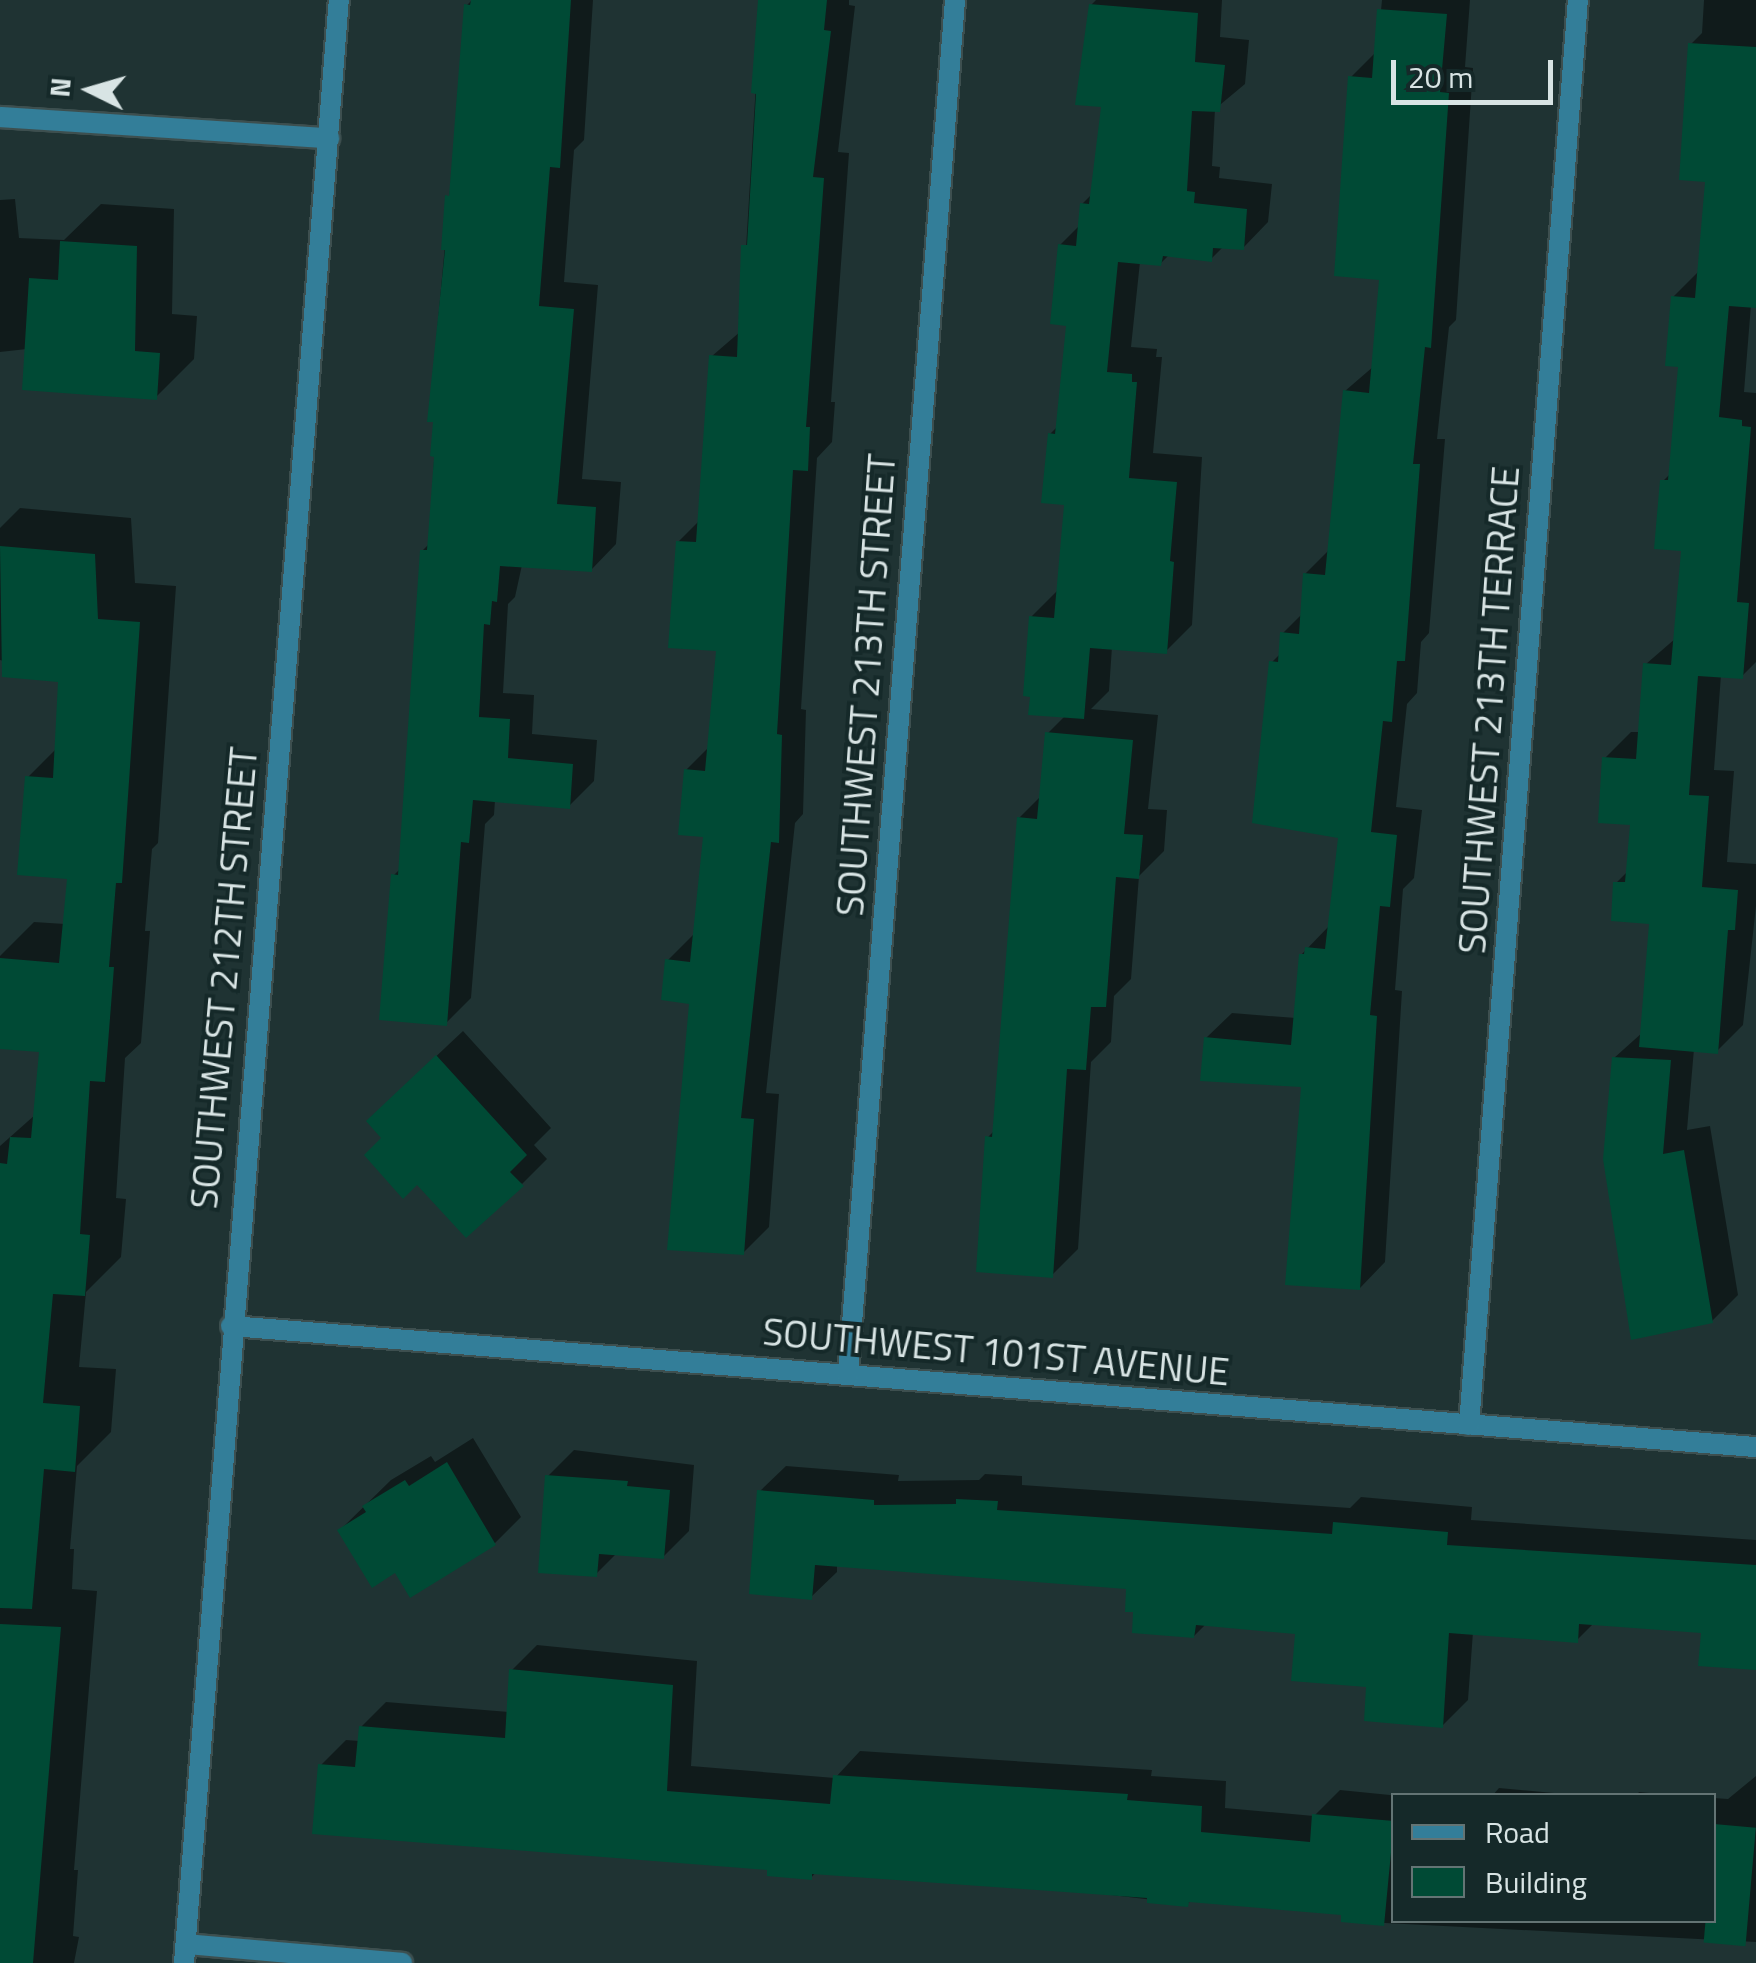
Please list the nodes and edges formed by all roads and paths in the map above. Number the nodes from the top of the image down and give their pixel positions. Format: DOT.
graph roads {
  1 [pos="338,0"];
  2 [pos="954,0"];
  3 [pos="1578,0"];
  4 [pos="0,117"];
  5 [pos="328,138"];
  6 [pos="231,1326"];
  7 [pos="848,1375"];
  8 [pos="1469,1424"];
  9 [pos="1756,1447"];
  10 [pos="185,1953"];
  11 [pos="402,1963"];
  1 -- 5 [label="street, SOUTHWEST 212TH STREET"];
  2 -- 7 [label="street, SOUTHWEST 213TH STREET"];
  3 -- 8 [label="street, SOUTHWEST 213TH TERRACE"];
  4 -- 5 [label="street"];
  5 -- 6 [label="street, SOUTHWEST 212TH STREET"];
  6 -- 7 [label="street, SOUTHWEST 101ST AVENUE"];
  6 -- 10 [label="street, SOUTHWEST 212TH STREET"];
  7 -- 8 [label="street, SOUTHWEST 101ST AVENUE"];
  8 -- 9 [label="street, SOUTHWEST 101ST AVENUE"];
  10 -- 11 [label="street"];
}
